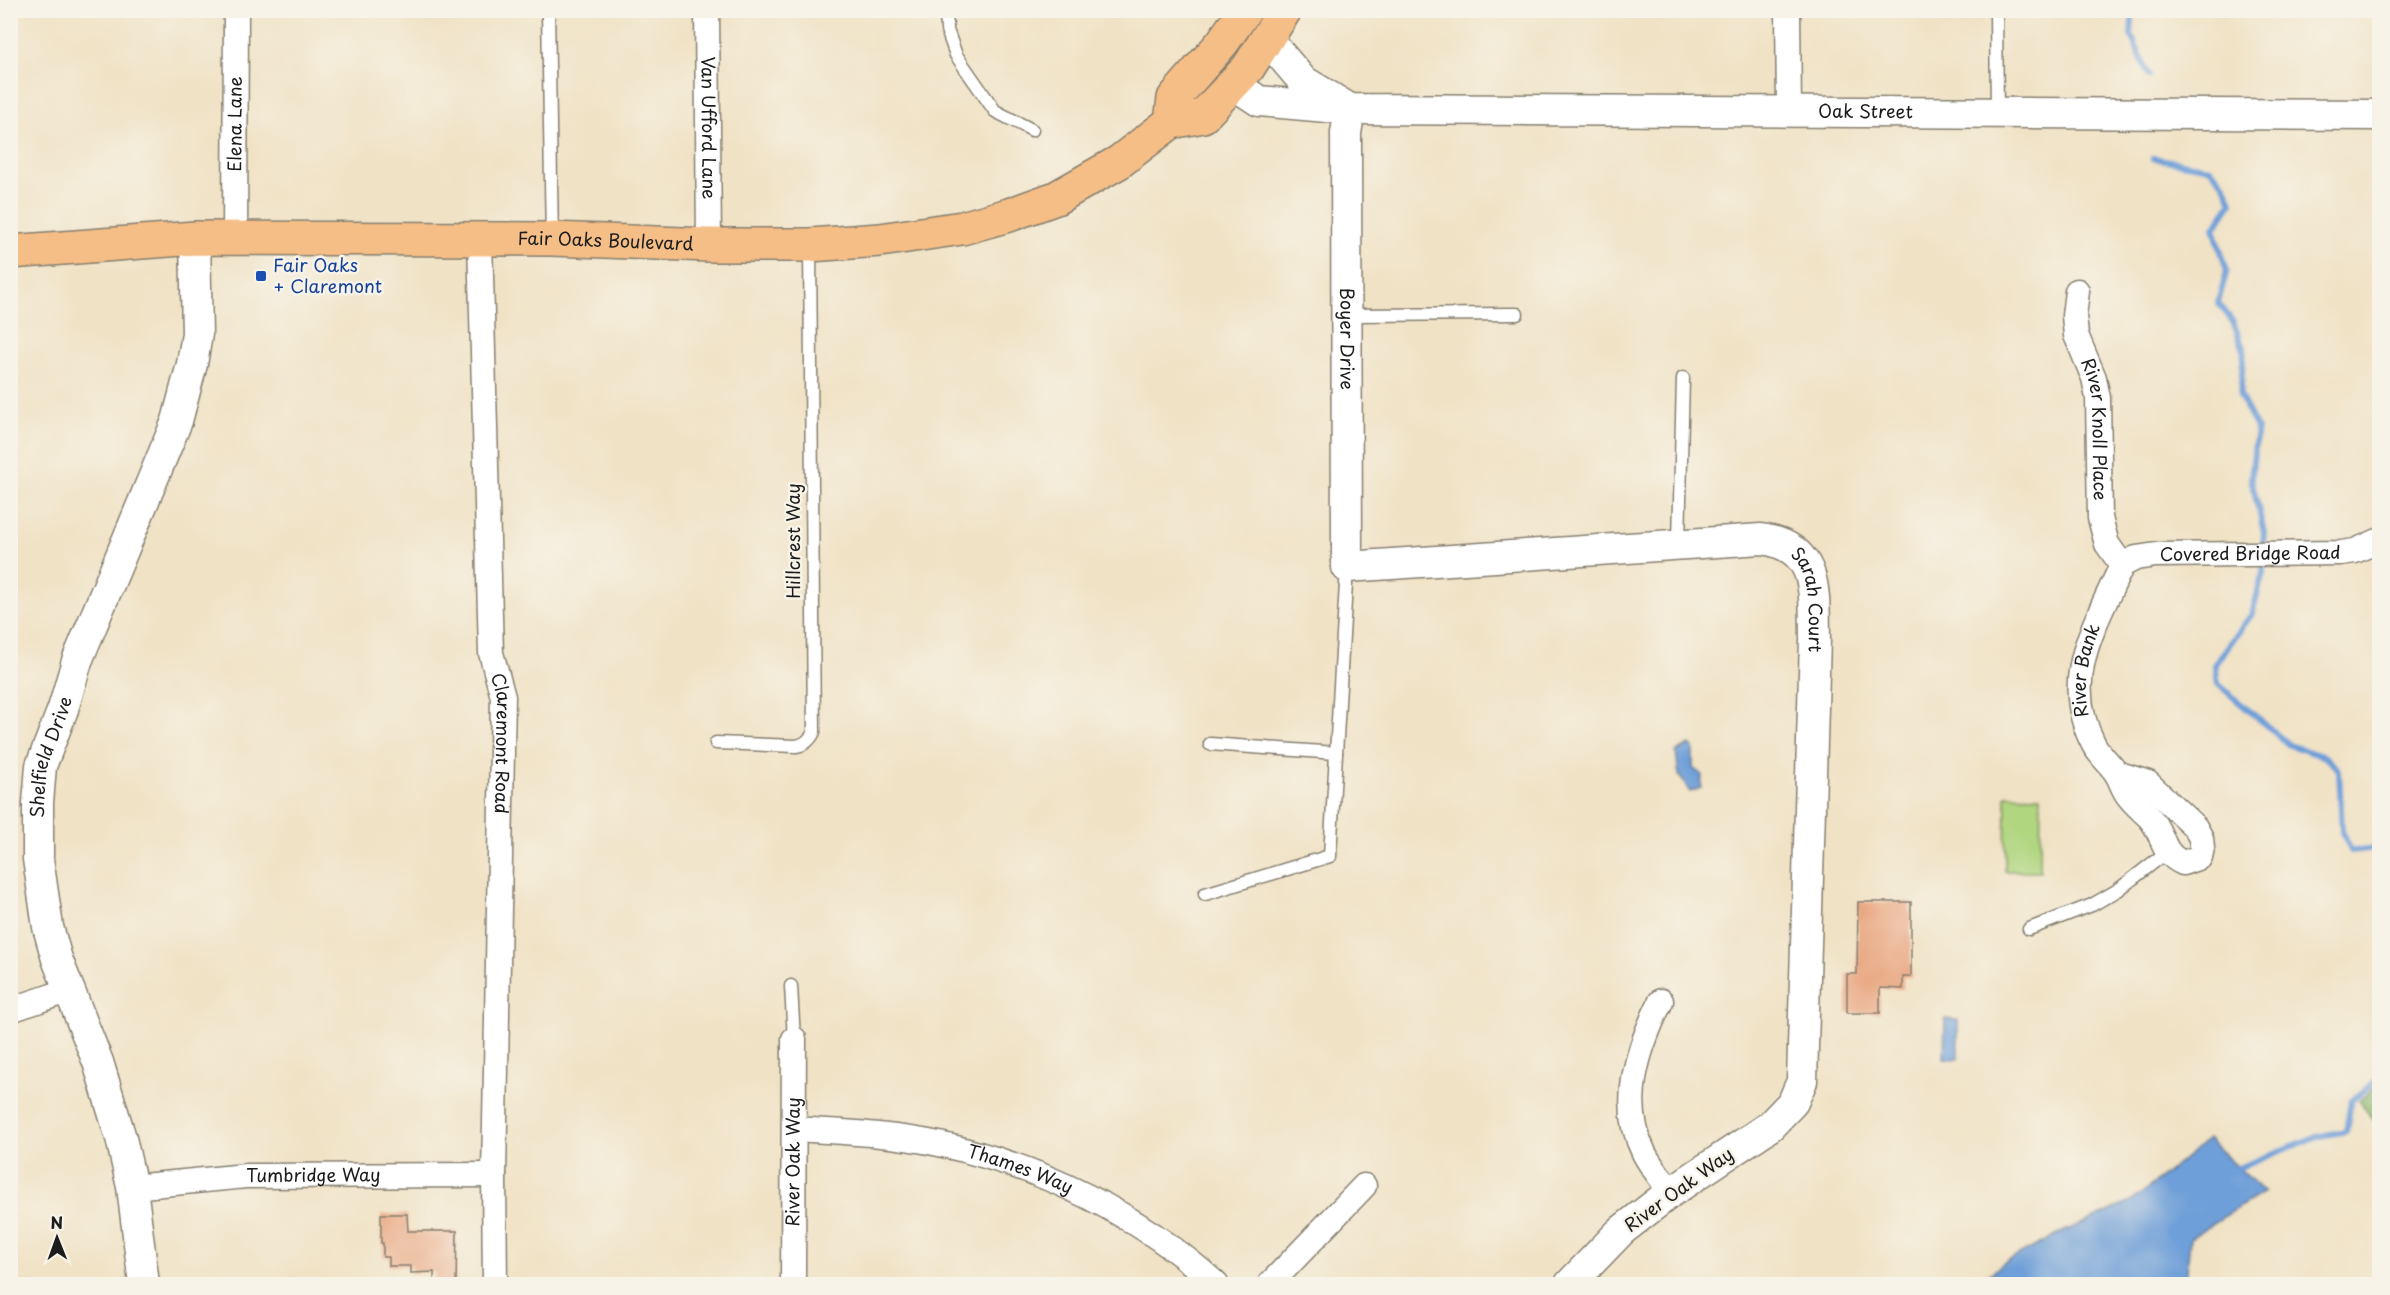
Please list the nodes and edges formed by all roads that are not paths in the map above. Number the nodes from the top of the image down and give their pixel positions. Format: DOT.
graph roads {
  1 [pos="236,10"];
  2 [pos="548,10"];
  3 [pos="707,10"];
  4 [pos="946,10"];
  5 [pos="1245,10"];
  6 [pos="1285,10"];
  7 [pos="1788,10"];
  8 [pos="1996,10"];
  9 [pos="1264,25"];
  10 [pos="1233,84"];
  11 [pos="1350,109"];
  12 [pos="1789,111"];
  13 [pos="1997,113"];
  14 [pos="2379,115"];
  15 [pos="1171,122"];
  16 [pos="1032,130"];
  17 [pos="195,238"];
  18 [pos="235,238"];
  19 [pos="480,239"];
  20 [pos="552,239"];
  21 [pos="709,245"];
  22 [pos="810,245"];
  23 [pos="10,252"];
  24 [pos="2077,291"];
  25 [pos="1517,314"];
  26 [pos="1345,315"];
  27 [pos="1683,378"];
  28 [pos="2379,540"];
  29 [pos="1679,543"];
  30 [pos="2122,565"];
  31 [pos="1347,567"];
  32 [pos="716,743"];
  33 [pos="1210,744"];
  34 [pos="1336,753"];
  35 [pos="2116,773"];
  36 [pos="2167,852"];
  37 [pos="1205,894"];
  38 [pos="2029,929"];
  39 [pos="791,986"];
  40 [pos="70,990"];
  41 [pos="1661,1001"];
  42 [pos="10,1010"];
  43 [pos="794,1039"];
  44 [pos="1793,1102"];
  45 [pos="795,1128"];
  46 [pos="494,1175"];
  47 [pos="1364,1186"];
  48 [pos="132,1187"];
  49 [pos="1671,1192"];
  50 [pos="144,1284"];
  51 [pos="495,1284"];
  52 [pos="793,1284"];
  53 [pos="1216,1284"];
  54 [pos="1270,1284"];
  55 [pos="1570,1284"];
  1 -- 18 [label="street, Elena Lane"];
  2 -- 20 [label="lane"];
  3 -- 21 [label="street, Van Ufford Lane"];
  4 -- 16 [label="lane"];
  5 -- 15 [label="main road"];
  6 -- 9 [label="main road, Fair Oaks Boulevard"];
  7 -- 12 [label="street"];
  8 -- 13 [label="lane"];
  9 -- 10 [label="main road, Fair Oaks Boulevard"];
  9 -- 11 [label="street"];
  10 -- 11 [label="street"];
  10 -- 15 [label="main road, Fair Oaks Boulevard"];
  11 -- 12 [label="street, Oak Street"];
  11 -- 26 [label="street, Boyer Drive"];
  12 -- 13 [label="street, Oak Street"];
  13 -- 14 [label="street, Oak Street"];
  15 -- 22 [label="main road, Fair Oaks Boulevard"];
  17 -- 18 [label="main road, Fair Oaks Boulevard"];
  17 -- 23 [label="main road, Fair Oaks Boulevard"];
  17 -- 40 [label="street, Shelfield Drive"];
  18 -- 19 [label="main road, Fair Oaks Boulevard"];
  19 -- 20 [label="main road, Fair Oaks Boulevard"];
  19 -- 46 [label="street, Claremont Road"];
  20 -- 21 [label="main road, Fair Oaks Boulevard"];
  21 -- 22 [label="main road, Fair Oaks Boulevard"];
  22 -- 32 [label="lane, Hillcrest Way"];
  24 -- 30 [label="street, River Knoll Place"];
  25 -- 26 [label="lane"];
  26 -- 31 [label="street, Boyer Drive"];
  27 -- 29 [label="lane"];
  28 -- 30 [label="street, Covered Bridge Road"];
  29 -- 31 [label="street, Sarah Court"];
  29 -- 44 [label="street, Sarah Court"];
  30 -- 35 [label="street, River Bank"];
  31 -- 34 [label="lane"];
  33 -- 34 [label="lane"];
  34 -- 37 [label="lane"];
  35 -- 36 [label="street, River Bank"];
  35 -- 36 [label="street"];
  36 -- 38 [label="lane"];
  39 -- 43 [label="lane"];
  40 -- 42 [label="street"];
  40 -- 48 [label="street, Shelfield Drive"];
  41 -- 49 [label="street"];
  43 -- 45 [label="street, River Oak Way"];
  44 -- 49 [label="street, River Oak Way"];
  45 -- 52 [label="street, River Oak Way"];
  45 -- 53 [label="street, Thames Way"];
  46 -- 48 [label="street, Tumbridge Way"];
  46 -- 51 [label="street, Claremont Road"];
  47 -- 54 [label="street"];
  48 -- 50 [label="street, Shelfield Drive"];
  49 -- 55 [label="street, River Oak Way"];
}
